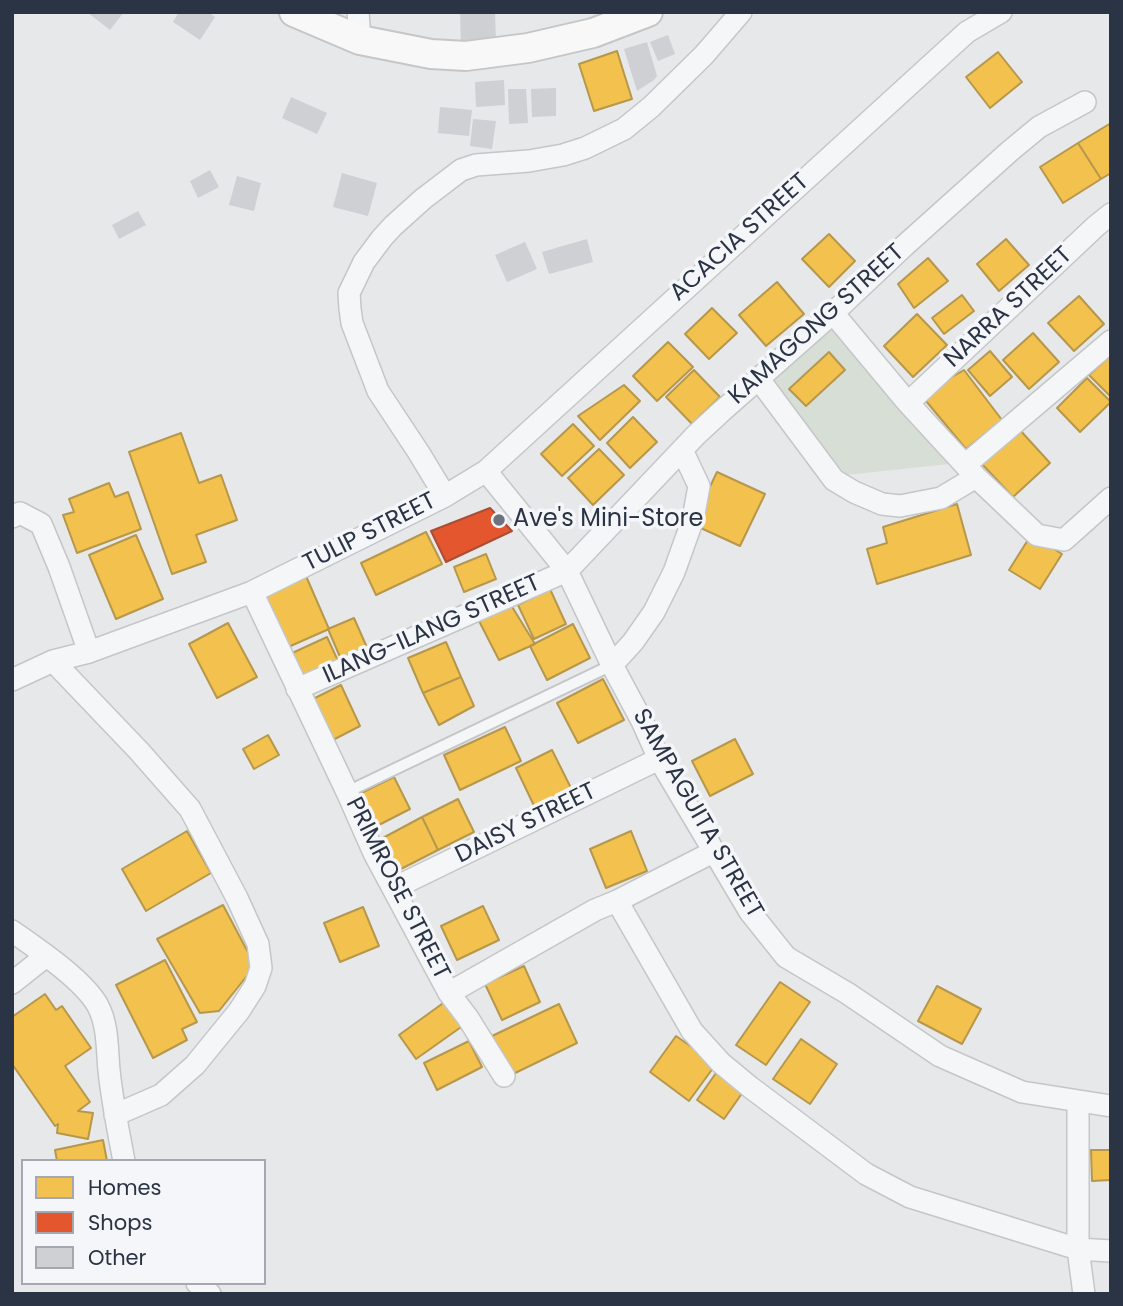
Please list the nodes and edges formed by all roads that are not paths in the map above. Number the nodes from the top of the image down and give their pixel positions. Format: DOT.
graph roads {
  1 [pos="294,12"];
  2 [pos="648,12"];
  3 [pos="741,12"];
  4 [pos="1001,12"];
  5 [pos="359,26"];
  6 [pos="1086,102"];
  7 [pos="1111,214"];
  8 [pos="833,313"];
  9 [pos="1111,341"];
  10 [pos="758,378"];
  11 [pos="908,403"];
  12 [pos="682,450"];
  13 [pos="971,470"];
  14 [pos="486,471"];
  15 [pos="445,496"];
  16 [pos="1111,498"];
  17 [pos="12,517"];
  18 [pos="567,571"];
  19 [pos="252,592"];
  20 [pos="89,652"];
  21 [pos="53,661"];
  22 [pos="612,664"];
  23 [pos="12,680"];
  24 [pos="297,689"];
  25 [pos="659,759"];
  26 [pos="347,792"];
  27 [pos="713,852"];
  28 [pos="394,888"];
  29 [pos="617,901"];
  30 [pos="12,931"];
  31 [pos="46,956"];
  32 [pos="12,983"];
  33 [pos="449,992"];
  34 [pos="504,1076"];
  35 [pos="1078,1101"];
  36 [pos="1111,1106"];
  37 [pos="115,1115"];
  38 [pos="124,1159"];
  39 [pos="1078,1249"];
  40 [pos="1111,1251"];
  41 [pos="1084,1294"];
  1 -- 5 [label="street"];
  2 -- 5 [label="street"];
  3 -- 15 [label="street"];
  4 -- 14 [label="street, ACACIA STREET"];
  6 -- 8 [label="street, KAMAGONG STREET"];
  7 -- 11 [label="street, NARRA STREET"];
  8 -- 10 [label="street, KAMAGONG STREET"];
  8 -- 11 [label="street"];
  9 -- 13 [label="street"];
  10 -- 12 [label="street, KAMAGONG STREET"];
  10 -- 13 [label="street"];
  11 -- 13 [label="street"];
  12 -- 18 [label="street, KAMAGONG STREET"];
  12 -- 22 [label="street"];
  13 -- 16 [label="street"];
  14 -- 15 [label="street, TULIP STREET"];
  14 -- 18 [label="street, SAMPAGUITA STREET"];
  15 -- 19 [label="street, TULIP STREET"];
  17 -- 20 [label="street"];
  18 -- 22 [label="street, SAMPAGUITA STREET"];
  18 -- 24 [label="street, ILANG-ILANG STREET"];
  19 -- 20 [label="street, TULIP STREET"];
  19 -- 24 [label="street, PRIMROSE STREET"];
  20 -- 21 [label="street, TULIP STREET"];
  21 -- 23 [label="street, TULIP STREET"];
  21 -- 37 [label="street"];
  22 -- 25 [label="street, SAMPAGUITA STREET"];
  22 -- 26 [label="lane"];
  24 -- 26 [label="street, PRIMROSE STREET"];
  25 -- 27 [label="street, SAMPAGUITA STREET"];
  25 -- 28 [label="street, DAISY STREET"];
  26 -- 28 [label="street, PRIMROSE STREET"];
  27 -- 29 [label="street, PRIMROSE STREET"];
  27 -- 35 [label="street, SAMPAGUITA STREET"];
  28 -- 33 [label="street, PRIMROSE STREET"];
  29 -- 33 [label="street, PRIMROSE STREET"];
  29 -- 39 [label="street"];
  30 -- 31 [label="street"];
  31 -- 32 [label="street"];
  31 -- 37 [label="street"];
  33 -- 34 [label="street"];
  35 -- 36 [label="street, SAMPAGUITA STREET"];
  35 -- 39 [label="street"];
  37 -- 38 [label="street"];
  39 -- 40 [label="street"];
  39 -- 41 [label="street"];
}
